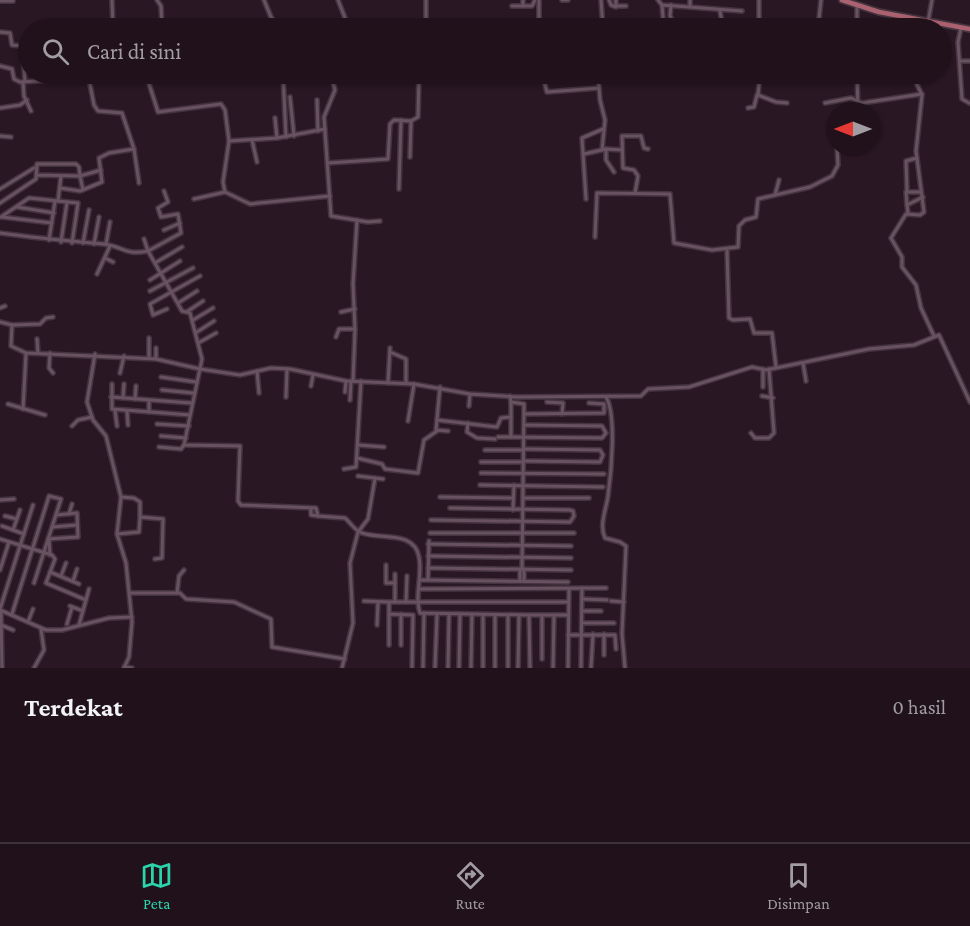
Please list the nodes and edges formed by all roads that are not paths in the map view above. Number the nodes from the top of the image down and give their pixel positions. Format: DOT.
graph roads {
  1 [pos="112,0"];
  2 [pos="157,0"];
  3 [pos="264,0"];
  4 [pos="338,0"];
  5 [pos="426,0"];
  6 [pos="523,0"];
  7 [pos="537,0"];
  8 [pos="562,0"];
  9 [pos="568,0"];
  10 [pos="601,0"];
  11 [pos="609,0"];
  12 [pos="616,0"];
  13 [pos="658,0"];
  14 [pos="690,0"];
  15 [pos="759,0"];
  16 [pos="821,0"];
  17 [pos="842,0"];
  18 [pos="932,0"];
  19 [pos="13,1"];
  20 [pos="0,2"];
  21 [pos="859,3"];
  22 [pos="662,5"];
  23 [pos="671,5"];
  24 [pos="512,6"];
  25 [pos="523,6"];
  26 [pos="617,6"];
  27 [pos="626,6"];
  28 [pos="690,6"];
  29 [pos="720,11"];
  30 [pos="742,11"];
  31 [pos="113,18"];
  32 [pos="162,18"];
  33 [pos="272,18"];
  34 [pos="344,18"];
  35 [pos="426,18"];
  36 [pos="538,18"];
  37 [pos="602,18"];
  38 [pos="663,18"];
  39 [pos="671,18"];
  40 [pos="721,18"];
  41 [pos="759,18"];
  42 [pos="819,18"];
  43 [pos="858,18"];
  44 [pos="911,18"];
  45 [pos="929,18"];
  46 [pos="952,26"];
  47 [pos="961,28"];
  48 [pos="970,29"];
  49 [pos="0,32"];
  50 [pos="18,46"];
  51 [pos="960,61"];
  52 [pos="970,61"];
  53 [pos="0,66"];
  54 [pos="18,80"];
  55 [pos="24,84"];
  56 [pos="90,84"];
  57 [pos="150,84"];
  58 [pos="283,84"];
  59 [pos="333,84"];
  60 [pos="418,84"];
  61 [pos="545,84"];
  62 [pos="599,84"];
  63 [pos="759,84"];
  64 [pos="857,84"];
  65 [pos="917,84"];
  66 [pos="599,88"];
  67 [pos="922,94"];
  68 [pos="758,95"];
  69 [pos="290,97"];
  70 [pos="27,100"];
  71 [pos="317,100"];
  72 [pos="858,101"];
  73 [pos="787,103"];
  74 [pos="825,103"];
  75 [pos="969,104"];
  76 [pos="0,108"];
  77 [pos="748,108"];
  78 [pos="32,111"];
  79 [pos="275,118"];
  80 [pos="401,120"];
  81 [pos="411,121"];
  82 [pos="325,129"];
  83 [pos="603,129"];
  84 [pos="318,131"];
  85 [pos="0,136"];
  86 [pos="294,136"];
  87 [pos="11,137"];
  88 [pos="286,137"];
  89 [pos="276,138"];
  90 [pos="229,141"];
  91 [pos="252,141"];
  92 [pos="134,149"];
  93 [pos="648,149"];
  94 [pos="604,150"];
  95 [pos="622,150"];
  96 [pos="584,154"];
  97 [pos="838,156"];
  98 [pos="410,157"];
  99 [pos="917,158"];
  100 [pos="257,162"];
  101 [pos="328,163"];
  102 [pos="35,167"];
  103 [pos="101,170"];
  104 [pos="614,172"];
  105 [pos="37,175"];
  106 [pos="61,176"];
  107 [pos="80,176"];
  108 [pos="779,180"];
  109 [pos="139,183"];
  110 [pos="60,188"];
  111 [pos="0,189"];
  112 [pos="399,189"];
  113 [pos="83,190"];
  114 [pos="164,191"];
  115 [pos="907,191"];
  116 [pos="225,192"];
  117 [pos="921,192"];
  118 [pos="635,193"];
  119 [pos="775,195"];
  120 [pos="330,196"];
  121 [pos="923,197"];
  122 [pos="194,199"];
  123 [pos="586,199"];
  124 [pos="57,201"];
  125 [pos="67,202"];
  126 [pos="0,203"];
  127 [pos="907,205"];
  128 [pos="15,207"];
  129 [pos="89,210"];
  130 [pos="54,213"];
  131 [pos="908,213"];
  132 [pos="1,216"];
  133 [pos="99,217"];
  134 [pos="357,220"];
  135 [pos="381,221"];
  136 [pos="110,222"];
  137 [pos="52,223"];
  138 [pos="180,223"];
  139 [pos="164,230"];
  140 [pos="0,233"];
  141 [pos="595,237"];
  142 [pos="144,239"];
  143 [pos="49,240"];
  144 [pos="61,242"];
  145 [pos="72,243"];
  146 [pos="83,243"];
  147 [pos="94,244"];
  148 [pos="108,245"];
  149 [pos="182,247"];
  150 [pos="727,250"];
  151 [pos="148,251"];
  152 [pos="105,258"];
  153 [pos="180,261"];
  154 [pos="113,262"];
  155 [pos="155,263"];
  156 [pos="193,268"];
  157 [pos="160,272"];
  158 [pos="98,274"];
  159 [pos="200,276"];
  160 [pos="150,280"];
  161 [pos="167,282"];
  162 [pos="150,291"];
  163 [pos="197,291"];
  164 [pos="172,292"];
  165 [pos="203,301"];
  166 [pos="178,303"];
  167 [pos="5,306"];
  168 [pos="0,308"];
  169 [pos="213,308"];
  170 [pos="166,309"];
  171 [pos="355,309"];
  172 [pos="188,311"];
  173 [pos="341,312"];
  174 [pos="53,317"];
  175 [pos="193,320"];
  176 [pos="214,321"];
  177 [pos="0,322"];
  178 [pos="12,325"];
  179 [pos="355,329"];
  180 [pos="197,332"];
  181 [pos="216,333"];
  182 [pos="934,336"];
  183 [pos="336,337"];
  184 [pos="149,338"];
  185 [pos="37,339"];
  186 [pos="200,342"];
  187 [pos="156,348"];
  188 [pos="26,353"];
  189 [pos="38,353"];
  190 [pos="50,353"];
  191 [pos="95,354"];
  192 [pos="124,356"];
  193 [pos="149,358"];
  194 [pos="156,358"];
  195 [pos="803,363"];
  196 [pos="776,367"];
  197 [pos="200,369"];
  198 [pos="287,369"];
  199 [pos="763,369"];
  200 [pos="769,369"];
  201 [pos="257,371"];
  202 [pos="52,373"];
  203 [pos="120,373"];
  204 [pos="313,375"];
  205 [pos="161,377"];
  206 [pos="346,381"];
  207 [pos="352,381"];
  208 [pos="362,381"];
  209 [pos="806,381"];
  210 [pos="196,382"];
  211 [pos="388,383"];
  212 [pos="406,383"];
  213 [pos="112,384"];
  214 [pos="124,384"];
  215 [pos="414,384"];
  216 [pos="136,386"];
  217 [pos="311,386"];
  218 [pos="440,387"];
  219 [pos="763,387"];
  220 [pos="162,390"];
  221 [pos="345,392"];
  222 [pos="193,393"];
  223 [pos="259,393"];
  224 [pos="470,394"];
  225 [pos="510,396"];
  226 [pos="762,396"];
  227 [pos="111,397"];
  228 [pos="286,397"];
  229 [pos="606,397"];
  230 [pos="123,398"];
  231 [pos="773,398"];
  232 [pos="135,399"];
  233 [pos="149,400"];
  234 [pos="350,400"];
  235 [pos="511,402"];
  236 [pos="547,402"];
  237 [pos="970,402"];
  238 [pos="191,403"];
  239 [pos="589,403"];
  240 [pos="8,404"];
  241 [pos="469,406"];
  242 [pos="23,409"];
  243 [pos="114,410"];
  244 [pos="127,411"];
  245 [pos="149,412"];
  246 [pos="524,414"];
  247 [pos="562,414"];
  248 [pos="45,415"];
  249 [pos="190,415"];
  250 [pos="92,417"];
  251 [pos="511,417"];
  252 [pos="437,420"];
  253 [pos="408,421"];
  254 [pos="468,423"];
  255 [pos="157,424"];
  256 [pos="128,425"];
  257 [pos="524,425"];
  258 [pos="72,426"];
  259 [pos="117,426"];
  260 [pos="189,426"];
  261 [pos="437,430"];
  262 [pos="448,431"];
  263 [pos="751,433"];
  264 [pos="161,436"];
  265 [pos="511,437"];
  266 [pos="524,437"];
  267 [pos="186,438"];
  268 [pos="184,445"];
  269 [pos="358,445"];
  270 [pos="159,447"];
  271 [pos="384,447"];
  272 [pos="485,450"];
  273 [pos="524,450"];
  274 [pos="357,458"];
  275 [pos="481,462"];
  276 [pos="524,462"];
  277 [pos="344,469"];
  278 [pos="481,473"];
  279 [pos="524,474"];
  280 [pos="604,474"];
  281 [pos="358,476"];
  282 [pos="375,478"];
  283 [pos="383,479"];
  284 [pos="480,485"];
  285 [pos="514,485"];
  286 [pos="524,485"];
  287 [pos="603,487"];
  288 [pos="121,497"];
  289 [pos="440,497"];
  290 [pos="513,498"];
  291 [pos="524,498"];
  292 [pos="589,498"];
  293 [pos="14,499"];
  294 [pos="0,500"];
  295 [pos="33,506"];
  296 [pos="450,508"];
  297 [pos="20,510"];
  298 [pos="513,510"];
  299 [pos="524,510"];
  300 [pos="77,513"];
  301 [pos="56,514"];
  302 [pos="69,514"];
  303 [pos="5,516"];
  304 [pos="140,517"];
  305 [pos="17,519"];
  306 [pos="431,520"];
  307 [pos="524,521"];
  308 [pos="77,525"];
  309 [pos="2,526"];
  310 [pos="52,527"];
  311 [pos="13,530"];
  312 [pos="358,532"];
  313 [pos="430,533"];
  314 [pos="523,533"];
  315 [pos="574,533"];
  316 [pos="24,534"];
  317 [pos="117,534"];
  318 [pos="0,539"];
  319 [pos="49,539"];
  320 [pos="9,542"];
  321 [pos="20,545"];
  322 [pos="523,546"];
  323 [pos="571,546"];
  324 [pos="32,549"];
  325 [pos="44,552"];
  326 [pos="50,555"];
  327 [pos="428,556"];
  328 [pos="522,557"];
  329 [pos="571,558"];
  330 [pos="155,559"];
  331 [pos="66,563"];
  332 [pos="386,565"];
  333 [pos="428,568"];
  334 [pos="77,569"];
  335 [pos="522,569"];
  336 [pos="0,570"];
  337 [pos="184,570"];
  338 [pos="571,570"];
  339 [pos="50,572"];
  340 [pos="395,574"];
  341 [pos="62,576"];
  342 [pos="407,576"];
  343 [pos="421,580"];
  344 [pos="428,580"];
  345 [pos="73,581"];
  346 [pos="522,581"];
  347 [pos="568,582"];
  348 [pos="34,583"];
  349 [pos="395,583"];
  350 [pos="79,584"];
  351 [pos="582,588"];
  352 [pos="606,588"];
  353 [pos="89,589"];
  354 [pos="419,589"];
  355 [pos="569,589"];
  356 [pos="522,590"];
  357 [pos="129,593"];
  358 [pos="177,593"];
  359 [pos="582,599"];
  360 [pos="86,600"];
  361 [pos="364,601"];
  362 [pos="378,602"];
  363 [pos="389,602"];
  364 [pos="394,602"];
  365 [pos="406,602"];
  366 [pos="419,602"];
  367 [pos="624,602"];
  368 [pos="568,603"];
  369 [pos="33,609"];
  370 [pos="0,610"];
  371 [pos="83,611"];
  372 [pos="582,611"];
  373 [pos="602,611"];
  374 [pos="424,613"];
  375 [pos="12,614"];
  376 [pos="389,614"];
  377 [pos="401,614"];
  378 [pos="437,614"];
  379 [pos="449,614"];
  380 [pos="472,614"];
  381 [pos="460,615"];
  382 [pos="483,615"];
  383 [pos="495,615"];
  384 [pos="508,615"];
  385 [pos="519,615"];
  386 [pos="529,615"];
  387 [pos="542,615"];
  388 [pos="554,615"];
  389 [pos="568,615"];
  390 [pos="132,617"];
  391 [pos="28,622"];
  392 [pos="582,623"];
  393 [pos="614,623"];
  394 [pos="67,624"];
  395 [pos="1,625"];
  396 [pos="79,625"];
  397 [pos="377,625"];
  398 [pos="41,629"];
  399 [pos="13,630"];
  400 [pos="581,634"];
  401 [pos="593,634"];
  402 [pos="604,634"];
  403 [pos="568,635"];
  404 [pos="2,639"];
  405 [pos="9,642"];
  406 [pos="389,645"];
  407 [pos="401,645"];
  408 [pos="616,649"];
  409 [pos="604,655"];
  410 [pos="345,659"];
  411 [pos="542,659"];
  412 [pos="124,667"];
  413 [pos="2,668"];
  414 [pos="34,668"];
  415 [pos="132,668"];
  416 [pos="342,668"];
  417 [pos="412,668"];
  418 [pos="423,668"];
  419 [pos="435,668"];
  420 [pos="448,668"];
  421 [pos="459,668"];
  422 [pos="471,668"];
  423 [pos="483,668"];
  424 [pos="495,668"];
  425 [pos="508,668"];
  426 [pos="518,668"];
  427 [pos="530,668"];
  428 [pos="554,668"];
  429 [pos="568,668"];
  430 [pos="581,668"];
  431 [pos="591,668"];
  432 [pos="626,668"];
  1 -- 31 [label="street"];
  2 -- 32 [label="street"];
  3 -- 33 [label="street"];
  4 -- 34 [label="street"];
  5 -- 35 [label="street"];
  6 -- 25 [label="street"];
  7 -- 25 [label="street"];
  7 -- 36 [label="street"];
  8 -- 9 [label="street"];
  10 -- 37 [label="street"];
  11 -- 26 [label="street"];
  12 -- 26 [label="street"];
  13 -- 22 [label="street"];
  14 -- 28 [label="street"];
  15 -- 41 [label="street"];
  16 -- 42 [label="street"];
  17 -- 21 [label="main road"];
  18 -- 45 [label="street"];
  19 -- 20 [label="street"];
  21 -- 43 [label="street"];
  21 -- 44 [label="main road"];
  22 -- 23 [label="street"];
  22 -- 38 [label="street"];
  23 -- 28 [label="street"];
  23 -- 39 [label="street"];
  24 -- 25 [label="street"];
  26 -- 27 [label="street"];
  28 -- 29 [label="street"];
  29 -- 30 [label="street"];
  29 -- 40 [label="street"];
  46 -- 47 [label="main road"];
  47 -- 48 [label="main road"];
  47 -- 51 [label="street"];
  49 -- 50 [label="street"];
  51 -- 52 [label="street"];
  51 -- 75 [label="street"];
  53 -- 54 [label="street"];
  55 -- 70 [label="street"];
  56 -- 92 [label="street"];
  57 -- 90 [label="street"];
  58 -- 88 [label="street"];
  59 -- 82 [label="street"];
  60 -- 81 [label="street"];
  61 -- 66 [label="street"];
  62 -- 66 [label="street"];
  63 -- 68 [label="street"];
  64 -- 72 [label="street"];
  65 -- 67 [label="street"];
  66 -- 83 [label="street"];
  67 -- 72 [label="street"];
  67 -- 99 [label="street"];
  68 -- 73 [label="street"];
  68 -- 77 [label="street"];
  69 -- 86 [label="street"];
  70 -- 76 [label="street"];
  70 -- 78 [label="street"];
  71 -- 84 [label="street"];
  72 -- 74 [label="street"];
  79 -- 89 [label="street"];
  80 -- 81 [label="street"];
  80 -- 101 [label="street"];
  80 -- 112 [label="street"];
  81 -- 98 [label="street"];
  82 -- 84 [label="street"];
  82 -- 101 [label="street"];
  83 -- 94 [label="street"];
  83 -- 96 [label="street"];
  84 -- 86 [label="street"];
  85 -- 87 [label="street"];
  86 -- 88 [label="street"];
  88 -- 89 [label="street"];
  89 -- 91 [label="street"];
  90 -- 91 [label="street"];
  90 -- 116 [label="street"];
  91 -- 100 [label="street"];
  92 -- 103 [label="street"];
  92 -- 109 [label="street"];
  93 -- 95 [label="street"];
  94 -- 95 [label="street"];
  94 -- 96 [label="street"];
  94 -- 104 [label="street"];
  95 -- 118 [label="street"];
  96 -- 123 [label="street"];
  97 -- 119 [label="street"];
  99 -- 115 [label="street"];
  99 -- 117 [label="street"];
  101 -- 120 [label="street"];
  102 -- 105 [label="street"];
  102 -- 107 [label="street"];
  102 -- 111 [label="street"];
  103 -- 107 [label="street"];
  103 -- 113 [label="street"];
  105 -- 106 [label="street"];
  105 -- 126 [label="street"];
  106 -- 107 [label="street"];
  106 -- 110 [label="street"];
  107 -- 113 [label="street"];
  108 -- 119 [label="street"];
  110 -- 113 [label="street"];
  110 -- 124 [label="street"];
  114 -- 138 [label="street"];
  115 -- 117 [label="street"];
  115 -- 127 [label="street"];
  116 -- 120 [label="street"];
  116 -- 122 [label="street"];
  117 -- 121 [label="street"];
  118 -- 141 [label="street"];
  118 -- 150 [label="street"];
  119 -- 150 [label="street"];
  120 -- 134 [label="street"];
  121 -- 127 [label="street"];
  121 -- 131 [label="street"];
  124 -- 125 [label="street"];
  124 -- 128 [label="street"];
  124 -- 130 [label="street"];
  125 -- 144 [label="street"];
  125 -- 145 [label="street"];
  127 -- 131 [label="street"];
  128 -- 130 [label="street"];
  128 -- 132 [label="street"];
  129 -- 146 [label="street"];
  130 -- 137 [label="street"];
  131 -- 182 [label="street"];
  132 -- 137 [label="street"];
  133 -- 147 [label="street"];
  134 -- 135 [label="street"];
  134 -- 171 [label="street"];
  136 -- 148 [label="street"];
  137 -- 143 [label="street"];
  138 -- 139 [label="street"];
  138 -- 151 [label="street"];
  140 -- 143 [label="street"];
  142 -- 151 [label="street"];
  143 -- 144 [label="street"];
  144 -- 145 [label="street"];
  145 -- 146 [label="street"];
  146 -- 147 [label="street"];
  147 -- 148 [label="street"];
  148 -- 151 [label="street"];
  148 -- 152 [label="street"];
  149 -- 155 [label="street"];
  150 -- 196 [label="street"];
  151 -- 155 [label="street"];
  152 -- 154 [label="street"];
  152 -- 158 [label="street"];
  153 -- 157 [label="street"];
  155 -- 157 [label="street"];
  156 -- 161 [label="street"];
  157 -- 160 [label="street"];
  157 -- 161 [label="street"];
  159 -- 164 [label="street"];
  161 -- 162 [label="street"];
  161 -- 164 [label="street"];
  163 -- 166 [label="street"];
  164 -- 166 [label="street"];
  164 -- 170 [label="street"];
  165 -- 172 [label="street"];
  166 -- 172 [label="street"];
  167 -- 168 [label="street"];
  169 -- 175 [label="street"];
  171 -- 173 [label="street"];
  171 -- 179 [label="street"];
  172 -- 175 [label="street"];
  174 -- 178 [label="street"];
  175 -- 180 [label="street"];
  176 -- 180 [label="street"];
  177 -- 178 [label="street"];
  178 -- 188 [label="street"];
  179 -- 183 [label="street"];
  179 -- 207 [label="street"];
  180 -- 186 [label="street"];
  181 -- 186 [label="street"];
  182 -- 195 [label="street"];
  182 -- 237 [label="street"];
  184 -- 193 [label="street"];
  185 -- 189 [label="street"];
  186 -- 197 [label="street"];
  187 -- 194 [label="street"];
  188 -- 189 [label="street"];
  188 -- 242 [label="street"];
  189 -- 190 [label="street"];
  190 -- 191 [label="street"];
  190 -- 202 [label="street"];
  191 -- 192 [label="street"];
  191 -- 250 [label="street"];
  192 -- 193 [label="street"];
  192 -- 203 [label="street"];
  193 -- 194 [label="street"];
  194 -- 197 [label="street"];
  195 -- 196 [label="street"];
  195 -- 209 [label="street"];
  196 -- 200 [label="street"];
  197 -- 201 [label="street"];
  197 -- 210 [label="street"];
  198 -- 201 [label="street"];
  198 -- 204 [label="street"];
  198 -- 228 [label="street"];
  199 -- 200 [label="street"];
  199 -- 219 [label="street"];
  199 -- 229 [label="street"];
  200 -- 231 [label="street"];
  201 -- 223 [label="street"];
  204 -- 206 [label="street"];
  204 -- 217 [label="street"];
  205 -- 210 [label="street"];
  206 -- 207 [label="street"];
  206 -- 221 [label="street"];
  207 -- 208 [label="street"];
  207 -- 234 [label="street"];
  208 -- 211 [label="street"];
  208 -- 269 [label="street"];
  210 -- 222 [label="street"];
  211 -- 212 [label="street"];
  211 -- 212 [label="street"];
  212 -- 215 [label="street"];
  213 -- 227 [label="street"];
  214 -- 230 [label="street"];
  215 -- 218 [label="street"];
  215 -- 253 [label="street"];
  216 -- 232 [label="street"];
  218 -- 224 [label="street"];
  218 -- 252 [label="street"];
  220 -- 222 [label="street"];
  222 -- 238 [label="street"];
  224 -- 225 [label="street"];
  224 -- 241 [label="street"];
  225 -- 229 [label="street"];
  225 -- 235 [label="street"];
  226 -- 231 [label="street"];
  227 -- 230 [label="street"];
  227 -- 243 [label="street"];
  229 -- 367 [label="street"];
  230 -- 232 [label="street"];
  231 -- 263 [label="street"];
  232 -- 233 [label="street"];
  233 -- 238 [label="street"];
  233 -- 245 [label="street"];
  235 -- 246 [label="street"];
  235 -- 251 [label="street"];
  236 -- 247 [label="street"];
  238 -- 249 [label="street"];
  239 -- 247 [label="street"];
  240 -- 242 [label="street"];
  242 -- 248 [label="street"];
  243 -- 244 [label="street"];
  243 -- 259 [label="street"];
  244 -- 245 [label="street"];
  244 -- 256 [label="street"];
  245 -- 249 [label="street"];
  246 -- 247 [label="street"];
  246 -- 257 [label="street"];
  249 -- 260 [label="street"];
  250 -- 258 [label="street"];
  250 -- 288 [label="street"];
  251 -- 254 [label="street"];
  251 -- 265 [label="street"];
  252 -- 254 [label="street"];
  252 -- 261 [label="street"];
  254 -- 265 [label="street"];
  255 -- 260 [label="street"];
  257 -- 266 [label="street"];
  257 -- 266 [label="street"];
  260 -- 267 [label="street"];
  261 -- 262 [label="street"];
  261 -- 274 [label="street"];
  264 -- 267 [label="street"];
  265 -- 266 [label="street"];
  266 -- 273 [label="street"];
  267 -- 268 [label="street"];
  268 -- 270 [label="street"];
  268 -- 312 [label="street"];
  269 -- 271 [label="street"];
  269 -- 274 [label="street"];
  272 -- 273 [label="street"];
  273 -- 276 [label="street"];
  273 -- 276 [label="street"];
  274 -- 277 [label="street"];
  275 -- 276 [label="street"];
  276 -- 279 [label="street"];
  278 -- 279 [label="street"];
  279 -- 280 [label="street"];
  279 -- 286 [label="street"];
  281 -- 282 [label="street"];
  282 -- 283 [label="street"];
  282 -- 312 [label="street"];
  284 -- 285 [label="street"];
  285 -- 286 [label="street"];
  285 -- 290 [label="street"];
  286 -- 287 [label="street"];
  286 -- 291 [label="street"];
  288 -- 304 [label="street"];
  288 -- 317 [label="street"];
  289 -- 290 [label="street"];
  290 -- 298 [label="street"];
  291 -- 292 [label="street"];
  291 -- 299 [label="street"];
  293 -- 294 [label="street"];
  295 -- 316 [label="street"];
  296 -- 298 [label="street"];
  297 -- 305 [label="street"];
  298 -- 299 [label="street"];
  299 -- 307 [label="street"];
  299 -- 307 [label="street"];
  300 -- 302 [label="street"];
  300 -- 302 [label="street"];
  300 -- 308 [label="street"];
  301 -- 302 [label="street"];
  301 -- 310 [label="street"];
  301 -- 324 [label="street"];
  303 -- 305 [label="street"];
  304 -- 317 [label="street"];
  304 -- 330 [label="street"];
  305 -- 311 [label="street"];
  306 -- 307 [label="street"];
  307 -- 314 [label="street"];
  308 -- 310 [label="street"];
  308 -- 319 [label="street"];
  309 -- 311 [label="street"];
  310 -- 319 [label="street"];
  311 -- 316 [label="street"];
  312 -- 354 [label="street"];
  312 -- 410 [label="street"];
  313 -- 314 [label="street"];
  314 -- 315 [label="street"];
  314 -- 322 [label="street"];
  316 -- 321 [label="street"];
  317 -- 357 [label="street"];
  318 -- 320 [label="street"];
  319 -- 325 [label="street"];
  319 -- 326 [label="street"];
  320 -- 321 [label="street"];
  320 -- 336 [label="street"];
  321 -- 324 [label="street"];
  321 -- 370 [label="street"];
  322 -- 323 [label="street"];
  322 -- 327 [label="street"];
  322 -- 328 [label="street"];
  324 -- 325 [label="street"];
  324 -- 375 [label="street"];
  325 -- 326 [label="street"];
  325 -- 348 [label="street"];
  326 -- 339 [label="street"];
  327 -- 328 [label="street"];
  327 -- 333 [label="street"];
  328 -- 329 [label="street"];
  328 -- 335 [label="street"];
  331 -- 341 [label="street"];
  332 -- 349 [label="street"];
  333 -- 335 [label="street"];
  333 -- 344 [label="street"];
  334 -- 345 [label="street"];
  335 -- 338 [label="street"];
  335 -- 346 [label="street"];
  337 -- 358 [label="street"];
  339 -- 341 [label="street"];
  339 -- 360 [label="street"];
  340 -- 349 [label="street"];
  341 -- 345 [label="street"];
  342 -- 365 [label="street"];
  343 -- 344 [label="street"];
  344 -- 346 [label="street"];
  345 -- 350 [label="street"];
  346 -- 347 [label="street"];
  346 -- 356 [label="street"];
  349 -- 364 [label="street"];
  351 -- 352 [label="street"];
  351 -- 355 [label="street"];
  351 -- 359 [label="street"];
  353 -- 360 [label="street"];
  354 -- 356 [label="street"];
  354 -- 366 [label="street"];
  355 -- 356 [label="street"];
  355 -- 368 [label="street"];
  357 -- 358 [label="street"];
  357 -- 390 [label="street"];
  358 -- 410 [label="street"];
  359 -- 367 [label="street"];
  359 -- 372 [label="street"];
  360 -- 371 [label="street"];
  361 -- 362 [label="street"];
  362 -- 363 [label="street"];
  362 -- 397 [label="street"];
  363 -- 364 [label="street"];
  363 -- 376 [label="street"];
  364 -- 365 [label="street"];
  365 -- 366 [label="street"];
  366 -- 368 [label="street"];
  366 -- 374 [label="street"];
  367 -- 432 [label="street"];
  368 -- 389 [label="street"];
  369 -- 391 [label="street"];
  370 -- 375 [label="street"];
  370 -- 395 [label="street"];
  371 -- 394 [label="street"];
  371 -- 396 [label="street"];
  372 -- 373 [label="street"];
  372 -- 392 [label="street"];
  374 -- 378 [label="street"];
  374 -- 418 [label="street"];
  375 -- 391 [label="street"];
  376 -- 377 [label="street"];
  376 -- 406 [label="street"];
  377 -- 407 [label="street"];
  377 -- 417 [label="street"];
  378 -- 379 [label="street"];
  378 -- 419 [label="street"];
  379 -- 381 [label="street"];
  379 -- 420 [label="street"];
  380 -- 381 [label="street"];
  380 -- 382 [label="street"];
  380 -- 422 [label="street"];
  381 -- 421 [label="street"];
  382 -- 383 [label="street"];
  382 -- 423 [label="street"];
  383 -- 384 [label="street"];
  383 -- 424 [label="street"];
  384 -- 385 [label="street"];
  384 -- 425 [label="street"];
  385 -- 386 [label="street"];
  385 -- 426 [label="street"];
  386 -- 387 [label="street"];
  386 -- 427 [label="street"];
  387 -- 388 [label="street"];
  387 -- 411 [label="street"];
  388 -- 389 [label="street"];
  388 -- 428 [label="street"];
  389 -- 403 [label="street"];
  390 -- 398 [label="street"];
  390 -- 412 [label="street"];
  391 -- 398 [label="street"];
  392 -- 393 [label="street"];
  392 -- 400 [label="street"];
  395 -- 399 [label="street"];
  395 -- 404 [label="street"];
  398 -- 414 [label="street"];
  400 -- 401 [label="street"];
  400 -- 403 [label="street"];
  400 -- 430 [label="street"];
  401 -- 402 [label="street"];
  401 -- 431 [label="street"];
  402 -- 408 [label="street"];
  402 -- 409 [label="street"];
  403 -- 429 [label="street"];
  404 -- 405 [label="street"];
  404 -- 413 [label="street"];
  410 -- 416 [label="street"];
  412 -- 415 [label="street"];
}
